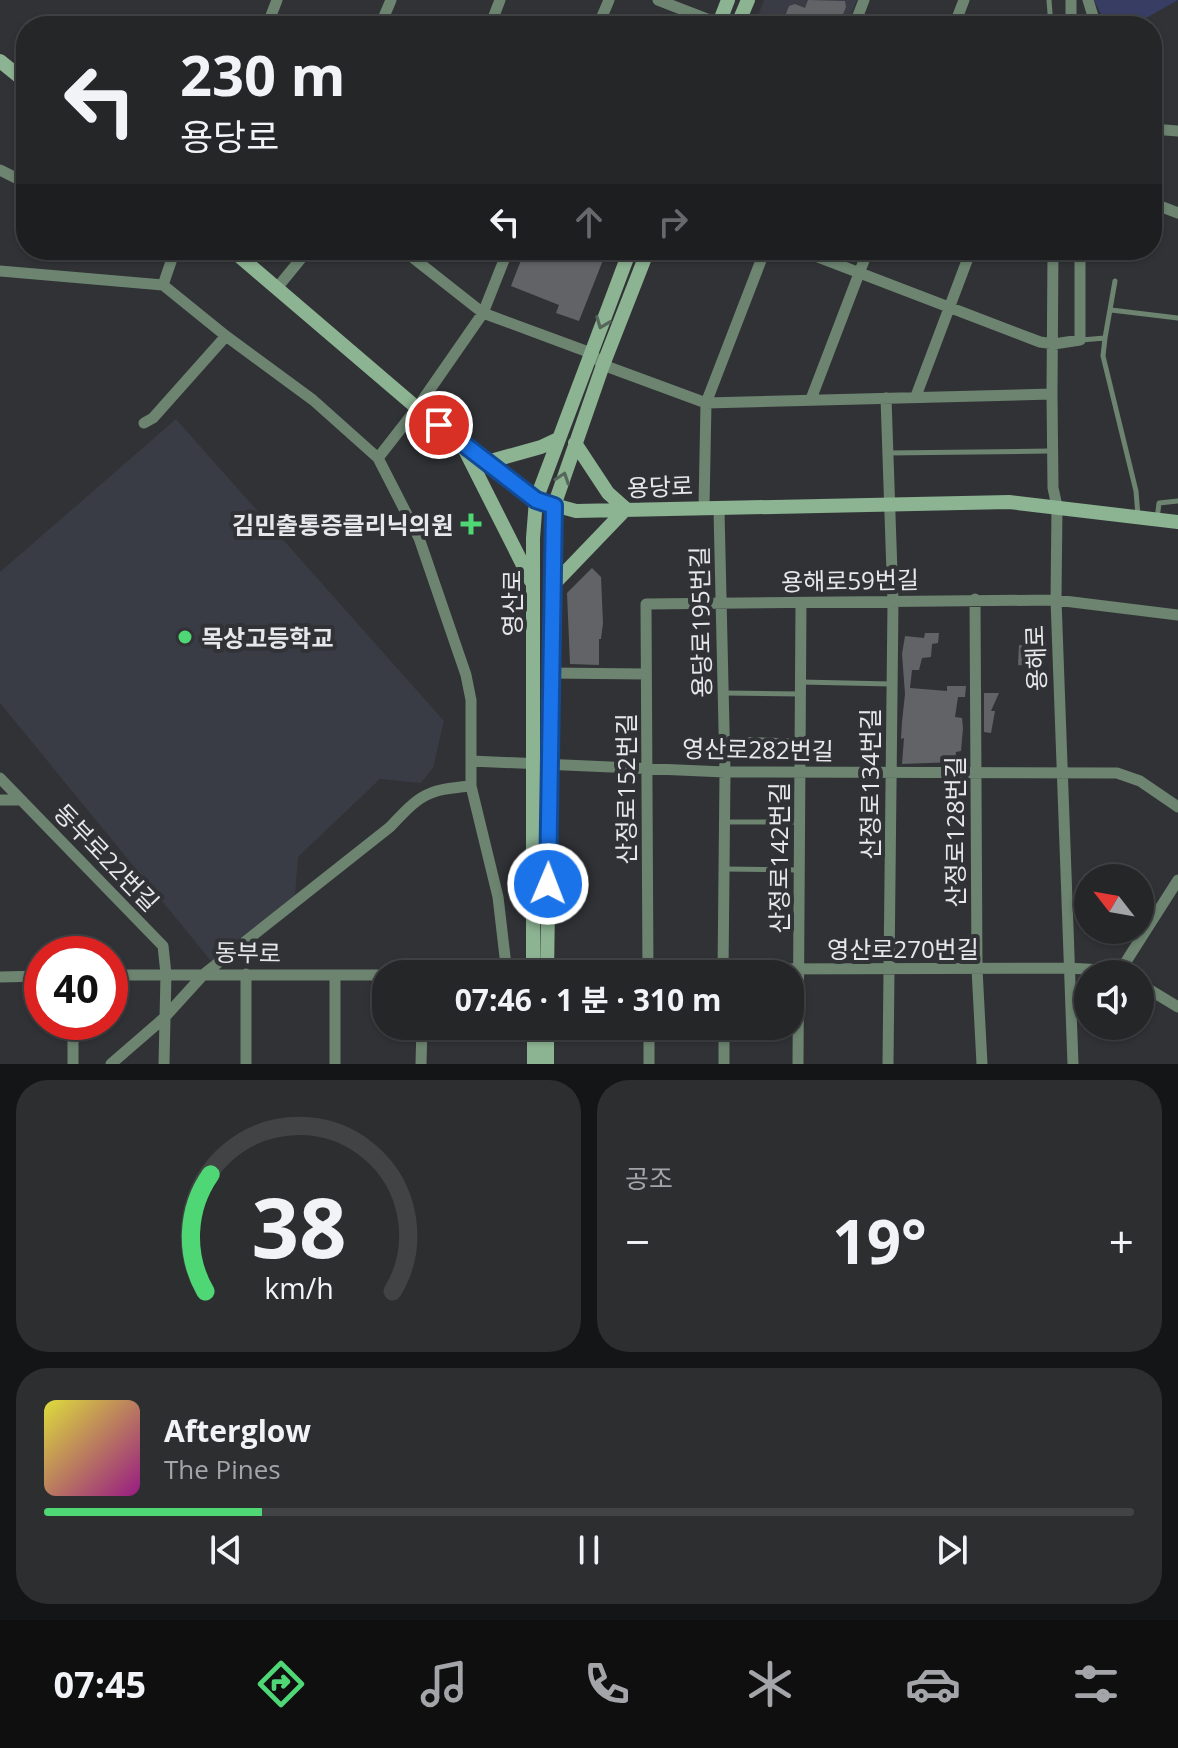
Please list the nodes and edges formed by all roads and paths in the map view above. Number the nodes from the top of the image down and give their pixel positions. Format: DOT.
graph roads {
  1 [pos="658,0"];
  2 [pos="698,16"];
  3 [pos="0,61"];
  4 [pos="16,74"];
  5 [pos="172,260"];
  6 [pos="244,260"];
  7 [pos="300,260"];
  8 [pos="416,260"];
  9 [pos="504,260"];
  10 [pos="626,260"];
  11 [pos="644,260"];
  12 [pos="761,260"];
  13 [pos="826,260"];
  14 [pos="864,260"];
  15 [pos="967,260"];
  16 [pos="1053,260"];
  17 [pos="1080,260"];
  18 [pos="0,271"];
  19 [pos="859,273"];
  20 [pos="1115,281"];
  21 [pos="163,285"];
  22 [pos="277,288"];
  23 [pos="948,307"];
  24 [pos="1111,310"];
  25 [pos="483,313"];
  26 [pos="1178,318"];
  27 [pos="226,336"];
  28 [pos="1105,338"];
  29 [pos="1080,340"];
  30 [pos="1054,344"];
  31 [pos="591,353"];
  32 [pos="603,365"];
  33 [pos="1052,394"];
  34 [pos="916,396"];
  35 [pos="886,398"];
  36 [pos="811,399"];
  37 [pos="706,403"];
  38 [pos="417,408"];
  39 [pos="144,423"];
  40 [pos="558,439"];
  41 [pos="461,442"];
  42 [pos="575,443"];
  43 [pos="1052,451"];
  44 [pos="887,453"];
  45 [pos="378,458"];
  46 [pos="487,462"];
  47 [pos="536,500"];
  48 [pos="1178,501"];
  49 [pos="888,505"];
  50 [pos="554,506"];
  51 [pos="1057,506"];
  52 [pos="712,508"];
  53 [pos="626,509"];
  54 [pos="1138,516"];
  55 [pos="1157,519"];
  56 [pos="1178,522"];
  57 [pos="532,584"];
  58 [pos="552,586"];
  59 [pos="975,599"];
  60 [pos="1056,600"];
  61 [pos="893,602"];
  62 [pos="801,603"];
  63 [pos="646,604"];
  64 [pos="721,604"];
  65 [pos="1178,615"];
  66 [pos="549,673"];
  67 [pos="646,674"];
  68 [pos="892,684"];
  69 [pos="801,688"];
  70 [pos="723,693"];
  71 [pos="724,739"];
  72 [pos="801,741"];
  73 [pos="471,761"];
  74 [pos="533,764"];
  75 [pos="550,765"];
  76 [pos="647,769"];
  77 [pos="725,772"];
  78 [pos="801,772"];
  79 [pos="1061,772"];
  80 [pos="891,773"];
  81 [pos="975,773"];
  82 [pos="0,778"];
  83 [pos="471,786"];
  84 [pos="0,800"];
  85 [pos="21,800"];
  86 [pos="1178,807"];
  87 [pos="725,822"];
  88 [pos="800,822"];
  89 [pos="724,869"];
  90 [pos="800,870"];
  91 [pos="1178,880"];
  92 [pos="505,960"];
  93 [pos="533,960"];
  94 [pos="547,960"];
  95 [pos="648,960"];
  96 [pos="723,960"];
  97 [pos="799,960"];
  98 [pos="1129,960"];
  99 [pos="1068,968"];
  100 [pos="1074,968"];
  101 [pos="977,969"];
  102 [pos="804,970"];
  103 [pos="890,970"];
  104 [pos="166,974"];
  105 [pos="204,974"];
  106 [pos="246,974"];
  107 [pos="128,975"];
  108 [pos="335,975"];
  109 [pos="372,975"];
  110 [pos="24,976"];
  111 [pos="0,977"];
  112 [pos="1154,992"];
  113 [pos="1178,1007"];
  114 [pos="164,1018"];
  115 [pos="73,1040"];
  116 [pos="422,1040"];
  117 [pos="534,1040"];
  118 [pos="547,1040"];
  119 [pos="649,1040"];
  120 [pos="724,1040"];
  121 [pos="798,1040"];
  122 [pos="73,1064"];
  123 [pos="111,1064"];
  124 [pos="164,1064"];
  125 [pos="246,1064"];
  126 [pos="335,1064"];
  127 [pos="421,1064"];
  128 [pos="534,1064"];
  129 [pos="547,1064"];
  130 [pos="649,1064"];
  131 [pos="724,1064"];
  132 [pos="798,1064"];
  133 [pos="888,1064"];
  134 [pos="982,1064"];
  135 [pos="1073,1064"];
  1 -- 2 [label="street"];
  3 -- 4 [label="street"];
  5 -- 21 [label="street"];
  6 -- 22 [label="street, 용당로"];
  7 -- 22 [label="street"];
  8 -- 25 [label="street"];
  9 -- 25 [label="street"];
  10 -- 31 [label="street, 영산로, one-way"];
  11 -- 32 [label="street, 영산로"];
  12 -- 37 [label="street, 용당로195번길"];
  13 -- 19 [label="street"];
  14 -- 19 [label="street"];
  15 -- 23 [label="street"];
  16 -- 30 [label="street, 용해로"];
  17 -- 29 [label="street"];
  18 -- 21 [label="street"];
  19 -- 23 [label="street"];
  19 -- 36 [label="street"];
  20 -- 24 [label="lane"];
  21 -- 27 [label="street"];
  22 -- 38 [label="street, 용당로"];
  23 -- 30 [label="street"];
  23 -- 34 [label="street"];
  24 -- 26 [label="lane"];
  24 -- 28 [label="lane"];
  25 -- 31 [label="street"];
  25 -- 38 [label="street"];
  27 -- 39 [label="street"];
  27 -- 45 [label="street"];
  28 -- 29 [label="lane"];
  28 -- 54 [label="lane"];
  29 -- 30 [label="street"];
  30 -- 33 [label="street, 용해로"];
  31 -- 32 [label="street"];
  31 -- 40 [label="street, 영산로"];
  32 -- 37 [label="street"];
  32 -- 42 [label="street, 영산로"];
  33 -- 34 [label="street"];
  33 -- 43 [label="street, 용해로"];
  34 -- 35 [label="street"];
  35 -- 36 [label="street"];
  35 -- 44 [label="street, 산정로134번길"];
  36 -- 37 [label="street"];
  37 -- 52 [label="street, 용당로195번길"];
  38 -- 41 [label="street, 용당로"];
  38 -- 45 [label="street"];
  40 -- 46 [label="street"];
  40 -- 47 [label="street, 영산로"];
  41 -- 46 [label="street, 용당로"];
  41 -- 57 [label="street"];
  50 -- 42 [label="street, 영산로, one-way"];
  42 -- 53 [label="street"];
  43 -- 44 [label="lane"];
  43 -- 51 [label="street, 용해로"];
  44 -- 49 [label="street, 산정로134번길"];
  45 -- 73 [label="street"];
  46 -- 47 [label="street, 용당로"];
  47 -- 50 [label="street, 용당로"];
  47 -- 57 [label="street, 영산로"];
  48 -- 55 [label="lane"];
  49 -- 51 [label="street, 용당로"];
  49 -- 52 [label="street, 용당로"];
  49 -- 61 [label="street, 산정로134번길"];
  50 -- 53 [label="street, 용당로"];
  50 -- 58 [label="street, 영산로"];
  51 -- 54 [label="street, 용당로"];
  51 -- 60 [label="street, 용해로"];
  52 -- 53 [label="street, 용당로"];
  52 -- 64 [label="street, 용당로195번길"];
  53 -- 58 [label="street"];
  54 -- 55 [label="street, 용당로"];
  55 -- 56 [label="street, 용당로"];
  57 -- 74 [label="street, 영산로"];
  58 -- 66 [label="street, 영산로"];
  59 -- 60 [label="street, 용해로59번길"];
  59 -- 61 [label="street, 용해로59번길"];
  59 -- 81 [label="street, 산정로128번길"];
  60 -- 65 [label="street, 용해로59번길"];
  60 -- 79 [label="street, 용해로"];
  61 -- 62 [label="street, 용해로59번길"];
  61 -- 68 [label="street, 산정로134번길"];
  62 -- 64 [label="street, 용해로59번길"];
  62 -- 69 [label="street, 산정로142번길"];
  63 -- 64 [label="street, 용해로59번길"];
  63 -- 67 [label="street, 산정로152번길"];
  64 -- 70 [label="street, 용당로195번길"];
  66 -- 67 [label="street"];
  66 -- 75 [label="street, 영산로"];
  67 -- 76 [label="street, 산정로152번길"];
  68 -- 69 [label="lane"];
  68 -- 80 [label="street, 산정로134번길"];
  69 -- 70 [label="lane"];
  69 -- 72 [label="street, 산정로142번길"];
  70 -- 71 [label="street, 용당로195번길"];
  71 -- 72 [label="lane"];
  71 -- 77 [label="street, 용당로195번길"];
  72 -- 78 [label="street, 산정로142번길"];
  73 -- 74 [label="street, 영산로282번길"];
  73 -- 83 [label="street"];
  74 -- 75 [label="street, 영산로282번길"];
  74 -- 93 [label="street, 영산로"];
  75 -- 76 [label="street, 영산로282번길"];
  75 -- 94 [label="street, 영산로"];
  76 -- 77 [label="street, 영산로282번길"];
  76 -- 95 [label="street, 산정로152번길"];
  77 -- 78 [label="street, 영산로282번길"];
  77 -- 87 [label="street, 용당로195번길"];
  78 -- 80 [label="street, 영산로282번길"];
  78 -- 88 [label="street, 산정로142번길"];
  79 -- 81 [label="street, 영산로282번길"];
  79 -- 86 [label="street, 영산로282번길"];
  79 -- 99 [label="street, 용해로"];
  80 -- 81 [label="street, 영산로282번길"];
  80 -- 103 [label="street, 산정로134번길"];
  81 -- 101 [label="street, 산정로128번길"];
  82 -- 85 [label="street, 동부로22번길"];
  83 -- 92 [label="street"];
  83 -- 105 [label="street"];
  84 -- 85 [label="street"];
  85 -- 104 [label="street, 동부로22번길"];
  87 -- 88 [label="lane"];
  87 -- 89 [label="street, 용당로195번길"];
  88 -- 90 [label="street, 산정로142번길"];
  89 -- 90 [label="lane"];
  89 -- 96 [label="street, 용당로195번길"];
  90 -- 97 [label="street, 산정로142번길"];
  91 -- 98 [label="street"];
  99 -- 100 [label="street, 영산로270번길"];
  99 -- 101 [label="street, 영산로270번길"];
  99 -- 135 [label="street, 용해로"];
  101 -- 103 [label="street, 영산로270번길"];
  101 -- 134 [label="street, 산정로128번길"];
  102 -- 103 [label="street, 영산로270번길"];
  103 -- 133 [label="street, 산정로134번길"];
  104 -- 105 [label="street, 동부로"];
  104 -- 107 [label="street, 동부로"];
  104 -- 114 [label="street, 동부로22번길"];
  105 -- 106 [label="street, 동부로"];
  105 -- 114 [label="street"];
  106 -- 108 [label="street, 동부로"];
  106 -- 125 [label="street"];
  108 -- 109 [label="street, 동부로"];
  108 -- 126 [label="street"];
  110 -- 111 [label="street"];
  112 -- 113 [label="street"];
  114 -- 123 [label="street"];
  114 -- 124 [label="street, 동부로22번길"];
  115 -- 122 [label="street"];
  116 -- 127 [label="street"];
  117 -- 128 [label="street"];
  118 -- 129 [label="street"];
  119 -- 130 [label="street"];
  120 -- 131 [label="street"];
  121 -- 132 [label="street, 산정로142번길"];
}
